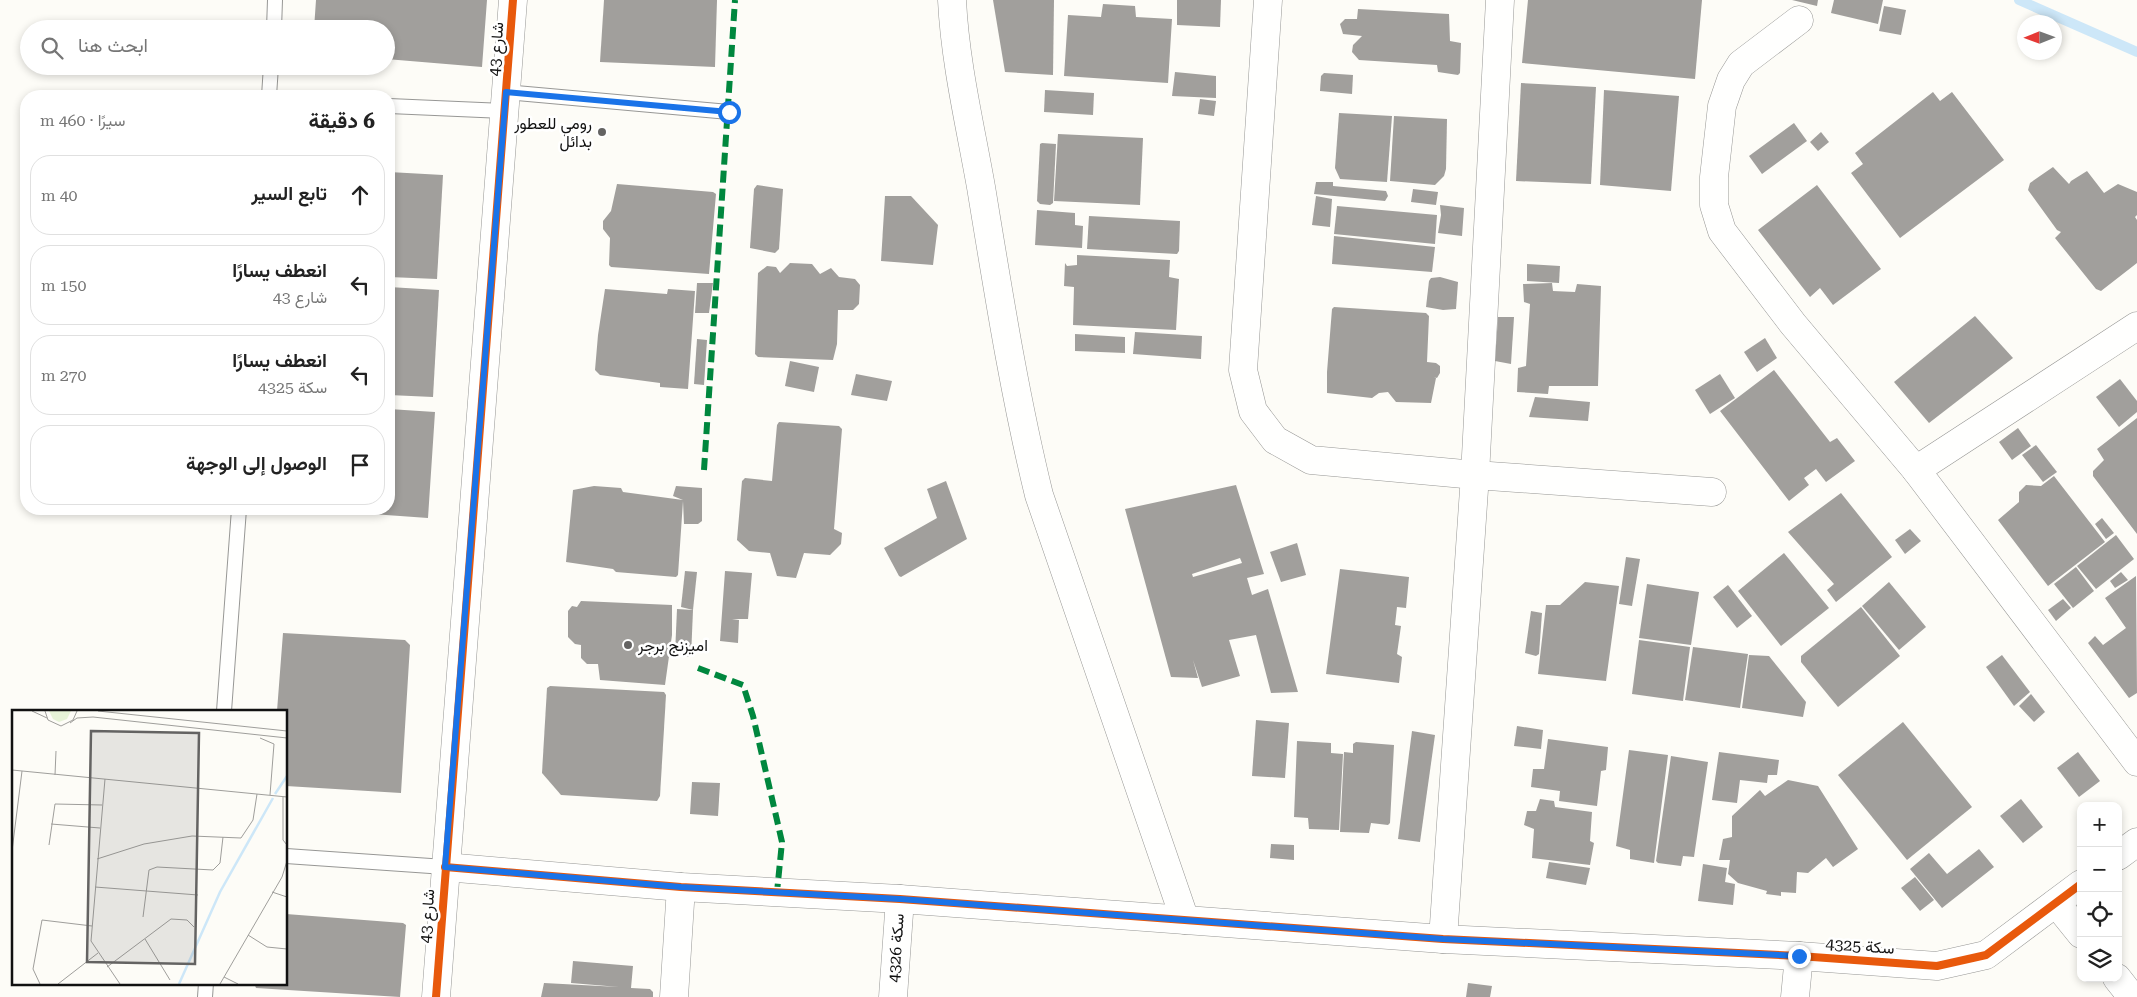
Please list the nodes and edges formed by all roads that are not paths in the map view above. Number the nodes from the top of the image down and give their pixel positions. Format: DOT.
graph roads {
  1 [pos="275,0"];
  2 [pos="513,0"];
  3 [pos="952,0"];
  4 [pos="1268,0"];
  5 [pos="1500,0"];
  6 [pos="274,20"];
  7 [pos="1799,20"];
  8 [pos="270,75"];
  9 [pos="269,90"];
  10 [pos="505,102"];
  11 [pos="395,106"];
  12 [pos="729,112"];
  13 [pos="2137,326"];
  14 [pos="1916,470"];
  15 [pos="1475,475"];
  16 [pos="1712,492"];
  17 [pos="239,515"];
  18 [pos="224,710"];
  19 [pos="2137,762"];
  20 [pos="2137,842"];
  21 [pos="2122,853"];
  22 [pos="288,856"];
  23 [pos="445,867"];
  24 [pos="681,887"];
  25 [pos="2077,887"];
  26 [pos="900,899"];
  27 [pos="2056,903"];
  28 [pos="1185,920"];
  29 [pos="2077,929"];
  30 [pos="1443,939"];
  31 [pos="1799,956"];
  32 [pos="2119,982"];
  33 [pos="206,984"];
  34 [pos="206,997"];
  35 [pos="436,997"];
  36 [pos="674,997"];
  37 [pos="893,997"];
  38 [pos="1795,997"];
  39 [pos="2132,997"];
  1 -- 6 [label="lane"];
  2 -- 10 [label="street, شارع 43"];
  3 -- 28 [label="street"];
  4 -- 15 [label="street"];
  5 -- 15 [label="street"];
  7 -- 14 [label="street"];
  8 -- 9 [label="lane"];
  10 -- 11 [label="lane"];
  10 -- 12 [label="lane"];
  10 -- 23 [label="street, شارع 43"];
  13 -- 14 [label="street"];
  14 -- 19 [label="street"];
  15 -- 16 [label="street"];
  15 -- 30 [label="street"];
  17 -- 18 [label="lane"];
  20 -- 21 [label="street"];
  22 -- 23 [label="lane"];
  23 -- 24 [label="street, سكة 4325"];
  23 -- 35 [label="street, شارع 43"];
  24 -- 26 [label="street, سكة 4325"];
  24 -- 36 [label="street"];
  25 -- 27 [label="street, سكة 4325"];
  26 -- 28 [label="street, سكة 4325"];
  26 -- 37 [label="street, سكة 4326"];
  27 -- 29 [label="street"];
  27 -- 31 [label="street, سكة 4325"];
  28 -- 30 [label="street, سكة 4325"];
  30 -- 31 [label="street, سكة 4325"];
  31 -- 38 [label="street"];
  32 -- 39 [label="street"];
  33 -- 34 [label="lane"];
}
